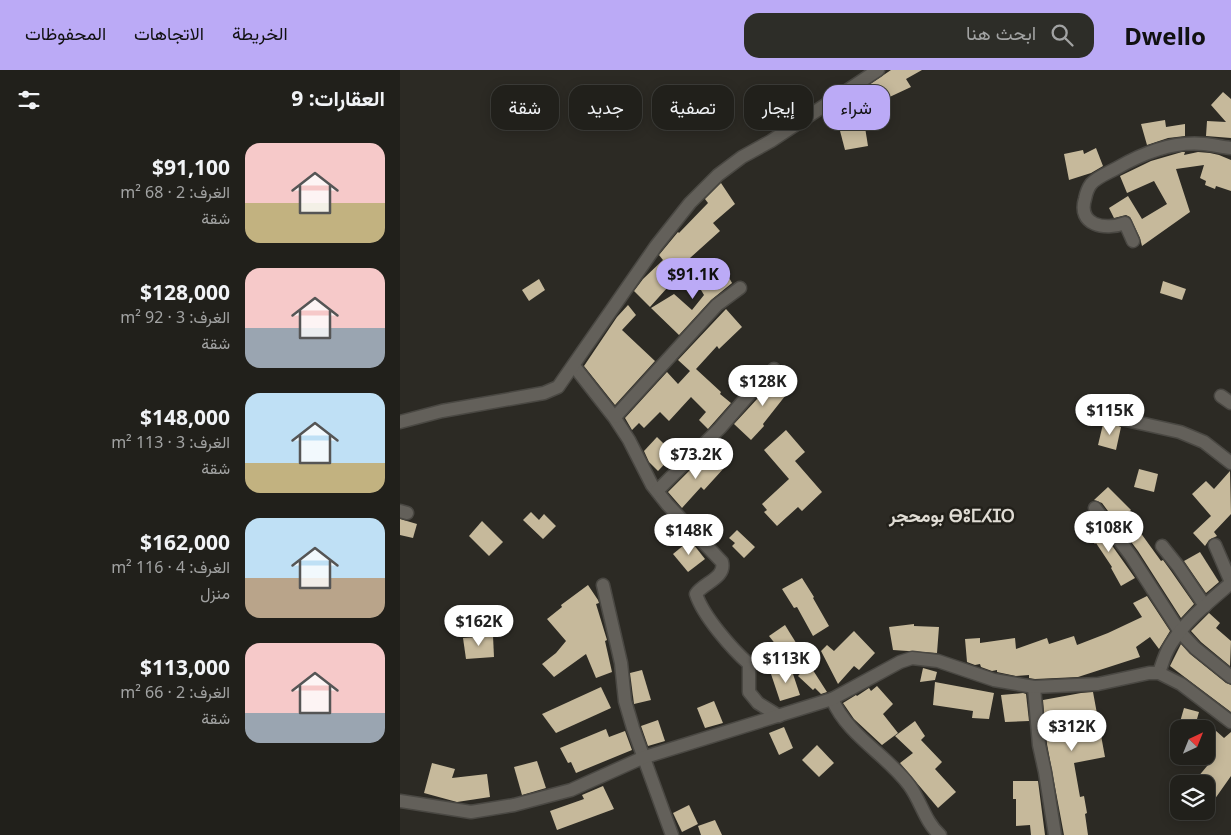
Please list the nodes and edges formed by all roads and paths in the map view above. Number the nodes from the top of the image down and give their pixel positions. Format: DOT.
graph roads {
  1 [pos="878,70"];
  2 [pos="1231,148"];
  3 [pos="1134,241"];
  4 [pos="740,288"];
  5 [pos="574,366"];
  6 [pos="774,369"];
  7 [pos="615,417"];
  8 [pos="1117,418"];
  9 [pos="400,422"];
  10 [pos="1231,463"];
  11 [pos="657,491"];
  12 [pos="1095,508"];
  13 [pos="1215,545"];
  14 [pos="1162,546"];
  15 [pos="1231,583"];
  16 [pos="603,585"];
  17 [pos="1205,606"];
  18 [pos="1180,632"];
  19 [pos="1159,674"];
  20 [pos="1231,677"];
  21 [pos="1034,687"];
  22 [pos="832,699"];
  23 [pos="779,716"];
  24 [pos="1231,722"];
  25 [pos="645,757"];
  26 [pos="400,801"];
  27 [pos="672,835"];
  28 [pos="940,835"];
  29 [pos="1056,835"];
  1 -- 5 [label="street"];
  2 -- 3 [label="street"];
  4 -- 7 [label="street"];
  5 -- 7 [label="street"];
  5 -- 9 [label="street"];
  6 -- 11 [label="street"];
  7 -- 11 [label="street"];
  8 -- 10 [label="street"];
  11 -- 23 [label="street"];
  12 -- 18 [label="street"];
  13 -- 15 [label="street"];
  14 -- 17 [label="street"];
  15 -- 17 [label="street"];
  16 -- 25 [label="street"];
  17 -- 18 [label="street"];
  18 -- 19 [label="street"];
  18 -- 20 [label="street"];
  19 -- 21 [label="street"];
  19 -- 24 [label="street"];
  21 -- 22 [label="street"];
  21 -- 29 [label="street"];
  22 -- 23 [label="street"];
  22 -- 28 [label="street"];
  23 -- 25 [label="street"];
  25 -- 26 [label="street"];
  25 -- 27 [label="street"];
}
